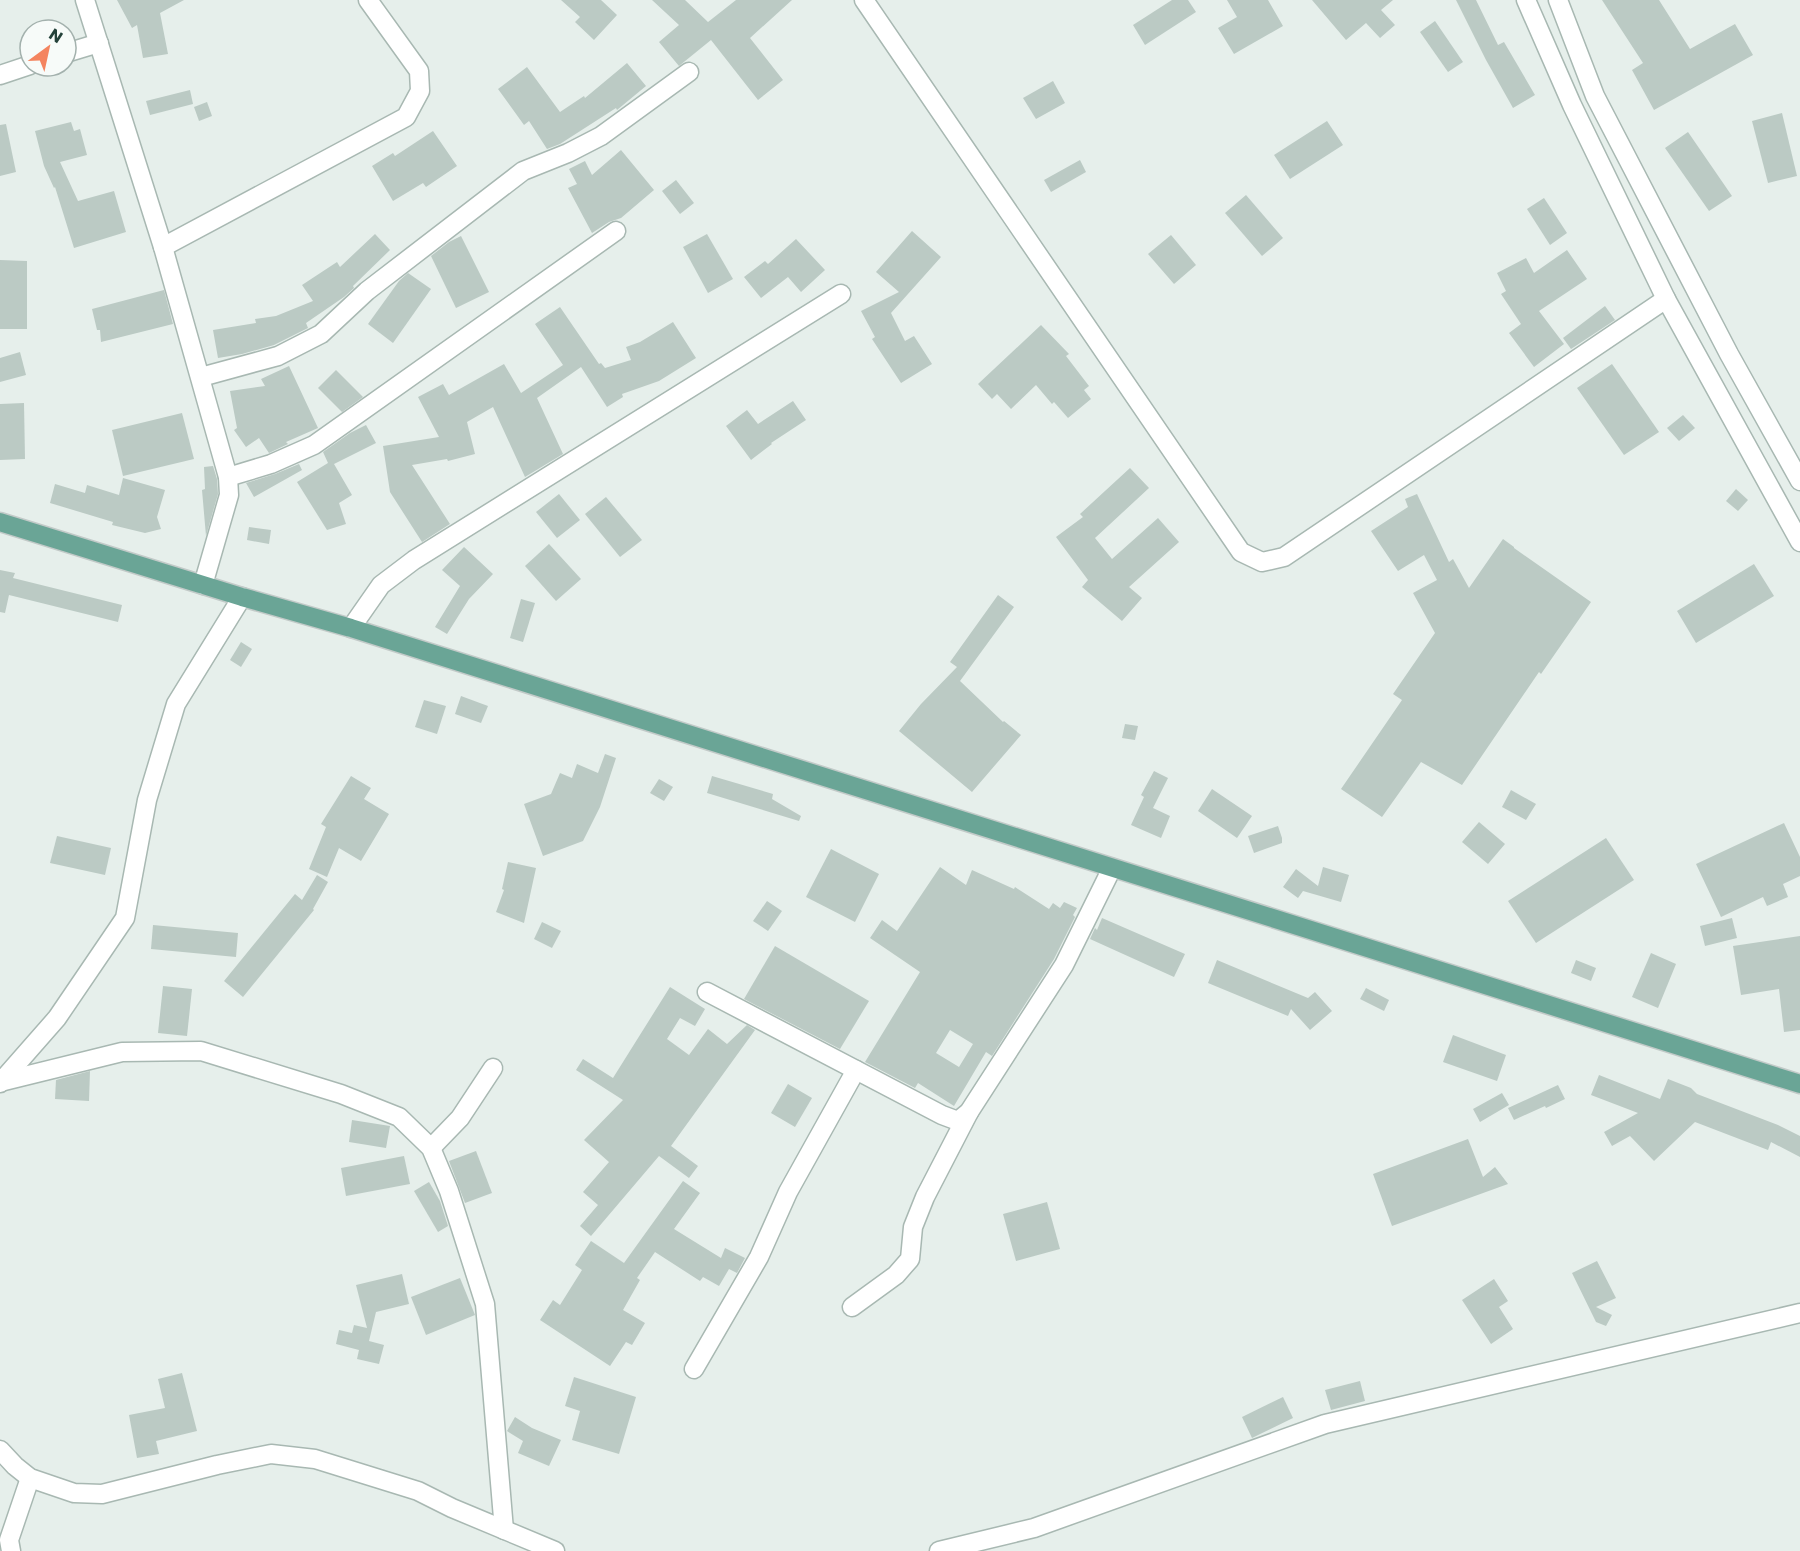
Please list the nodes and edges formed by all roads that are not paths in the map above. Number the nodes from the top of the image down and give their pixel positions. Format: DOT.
graph roads {
  1 [pos="86,0"];
  2 [pos="368,0"];
  3 [pos="864,0"];
  4 [pos="1526,0"];
  5 [pos="1557,0"];
  6 [pos="99,43"];
  7 [pos="78,50"];
  8 [pos="18,69"];
  9 [pos="689,72"];
  10 [pos="0,75"];
  11 [pos="1595,96"];
  12 [pos="1572,105"];
  13 [pos="616,231"];
  14 [pos="163,247"];
  15 [pos="841,294"];
  16 [pos="1666,299"];
  17 [pos="201,377"];
  18 [pos="228,477"];
  19 [pos="1800,481"];
  20 [pos="0,522"];
  21 [pos="1800,542"];
  22 [pos="203,585"];
  23 [pos="243,597"];
  24 [pos="351,628"];
  25 [pos="1112,868"];
  26 [pos="707,992"];
  27 [pos="493,1068"];
  28 [pos="856,1070"];
  29 [pos="0,1082"];
  30 [pos="1800,1084"];
  31 [pos="969,1112"];
  32 [pos="431,1148"];
  33 [pos="852,1307"];
  34 [pos="1800,1313"];
  35 [pos="694,1369"];
  36 [pos="0,1450"];
  37 [pos="30,1478"];
  38 [pos="504,1530"];
  39 [pos="11,1551"];
  40 [pos="555,1551"];
  41 [pos="939,1551"];
  1 -- 6 [label="street"];
  2 -- 14 [label="street"];
  3 -- 16 [label="street"];
  4 -- 12 [label="street"];
  5 -- 11 [label="street"];
  6 -- 7 [label="street"];
  6 -- 14 [label="street"];
  8 -- 10 [label="street"];
  9 -- 17 [label="street"];
  11 -- 12 [label="street"];
  11 -- 19 [label="street"];
  12 -- 16 [label="street"];
  13 -- 18 [label="street"];
  14 -- 17 [label="street"];
  15 -- 24 [label="street"];
  16 -- 21 [label="street"];
  17 -- 18 [label="street"];
  18 -- 22 [label="street"];
  20 -- 22 [label="main road"];
  22 -- 23 [label="main road"];
  23 -- 24 [label="main road"];
  23 -- 29 [label="street"];
  24 -- 25 [label="main road"];
  25 -- 30 [label="main road"];
  25 -- 31 [label="street"];
  26 -- 28 [label="street"];
  27 -- 32 [label="street"];
  28 -- 31 [label="street"];
  28 -- 35 [label="street"];
  29 -- 32 [label="street"];
  31 -- 33 [label="street"];
  32 -- 38 [label="street"];
  34 -- 41 [label="street"];
  36 -- 37 [label="street"];
  37 -- 38 [label="street"];
  37 -- 39 [label="street"];
  38 -- 40 [label="street"];
}
